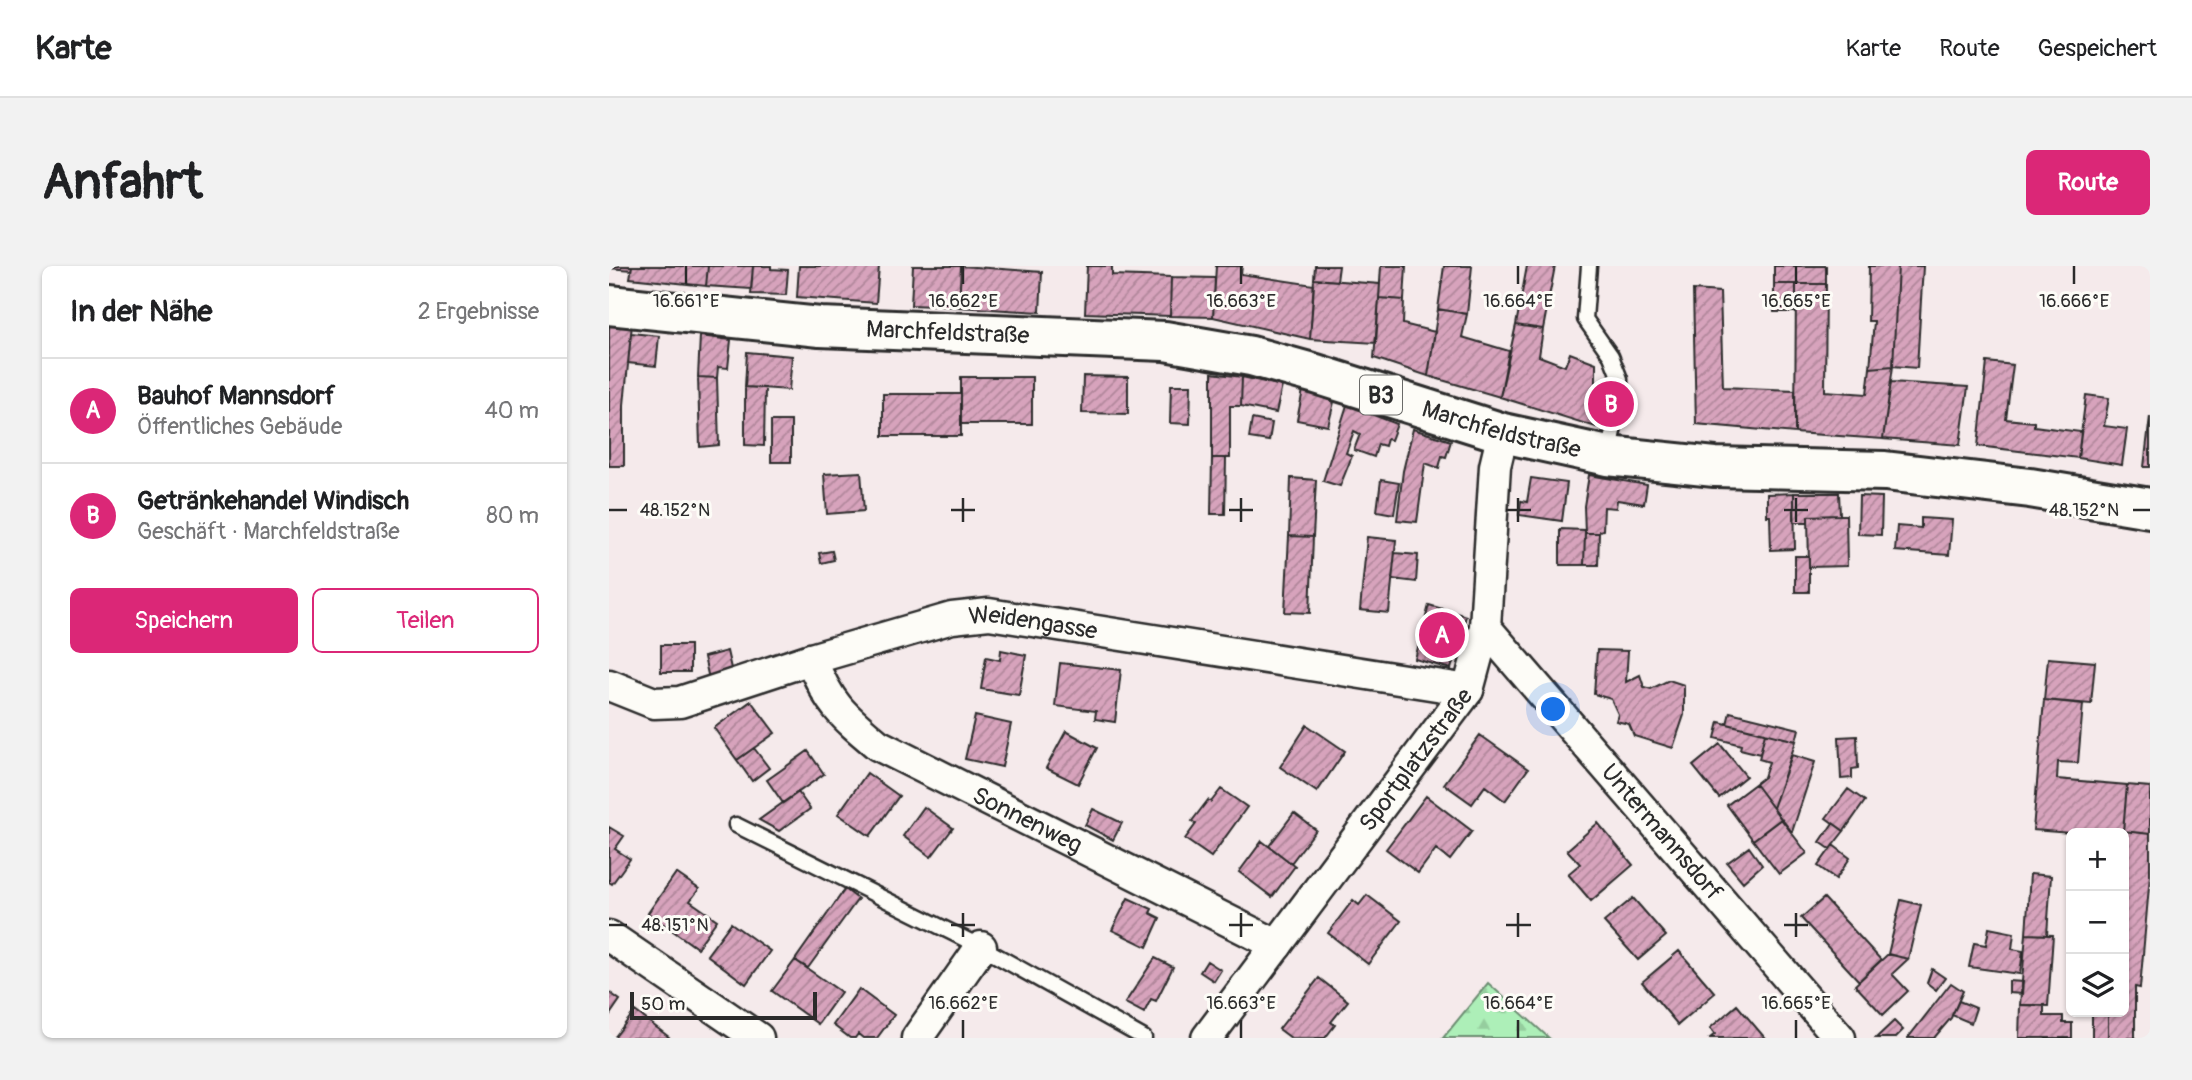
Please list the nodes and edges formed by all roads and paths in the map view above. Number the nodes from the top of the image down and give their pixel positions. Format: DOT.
graph roads {
  1 [pos="1589,266"];
  2 [pos="609,304"];
  3 [pos="1503,433"];
  4 [pos="1608,456"];
  5 [pos="2150,508"];
  6 [pos="1485,627"];
  7 [pos="811,659"];
  8 [pos="609,685"];
  9 [pos="1468,690"];
  10 [pos="736,825"];
  11 [pos="609,936"];
  12 [pos="1277,945"];
  13 [pos="981,947"];
  14 [pos="758,1038"];
  15 [pos="917,1038"];
  16 [pos="1144,1038"];
  17 [pos="1206,1038"];
  18 [pos="1840,1038"];
  1 -- 4 [label="lane"];
  2 -- 3 [label="main road, Marchfeldstraße / B3"];
  3 -- 4 [label="main road, Marchfeldstraße / B3"];
  3 -- 6 [label="street, Sportplatzstraße"];
  4 -- 5 [label="main road, Marchfeldstraße / B3"];
  6 -- 9 [label="street, Sportplatzstraße"];
  6 -- 18 [label="street, Untermannsdorf"];
  7 -- 8 [label="street, Weidengasse"];
  7 -- 9 [label="street, Weidengasse"];
  7 -- 12 [label="street, Sonnenweg"];
  9 -- 12 [label="street, Sportplatzstraße"];
  10 -- 13 [label="lane"];
  11 -- 14 [label="street"];
  12 -- 17 [label="street, Sportplatzstraße"];
  13 -- 15 [label="street"];
  13 -- 16 [label="lane"];
}
